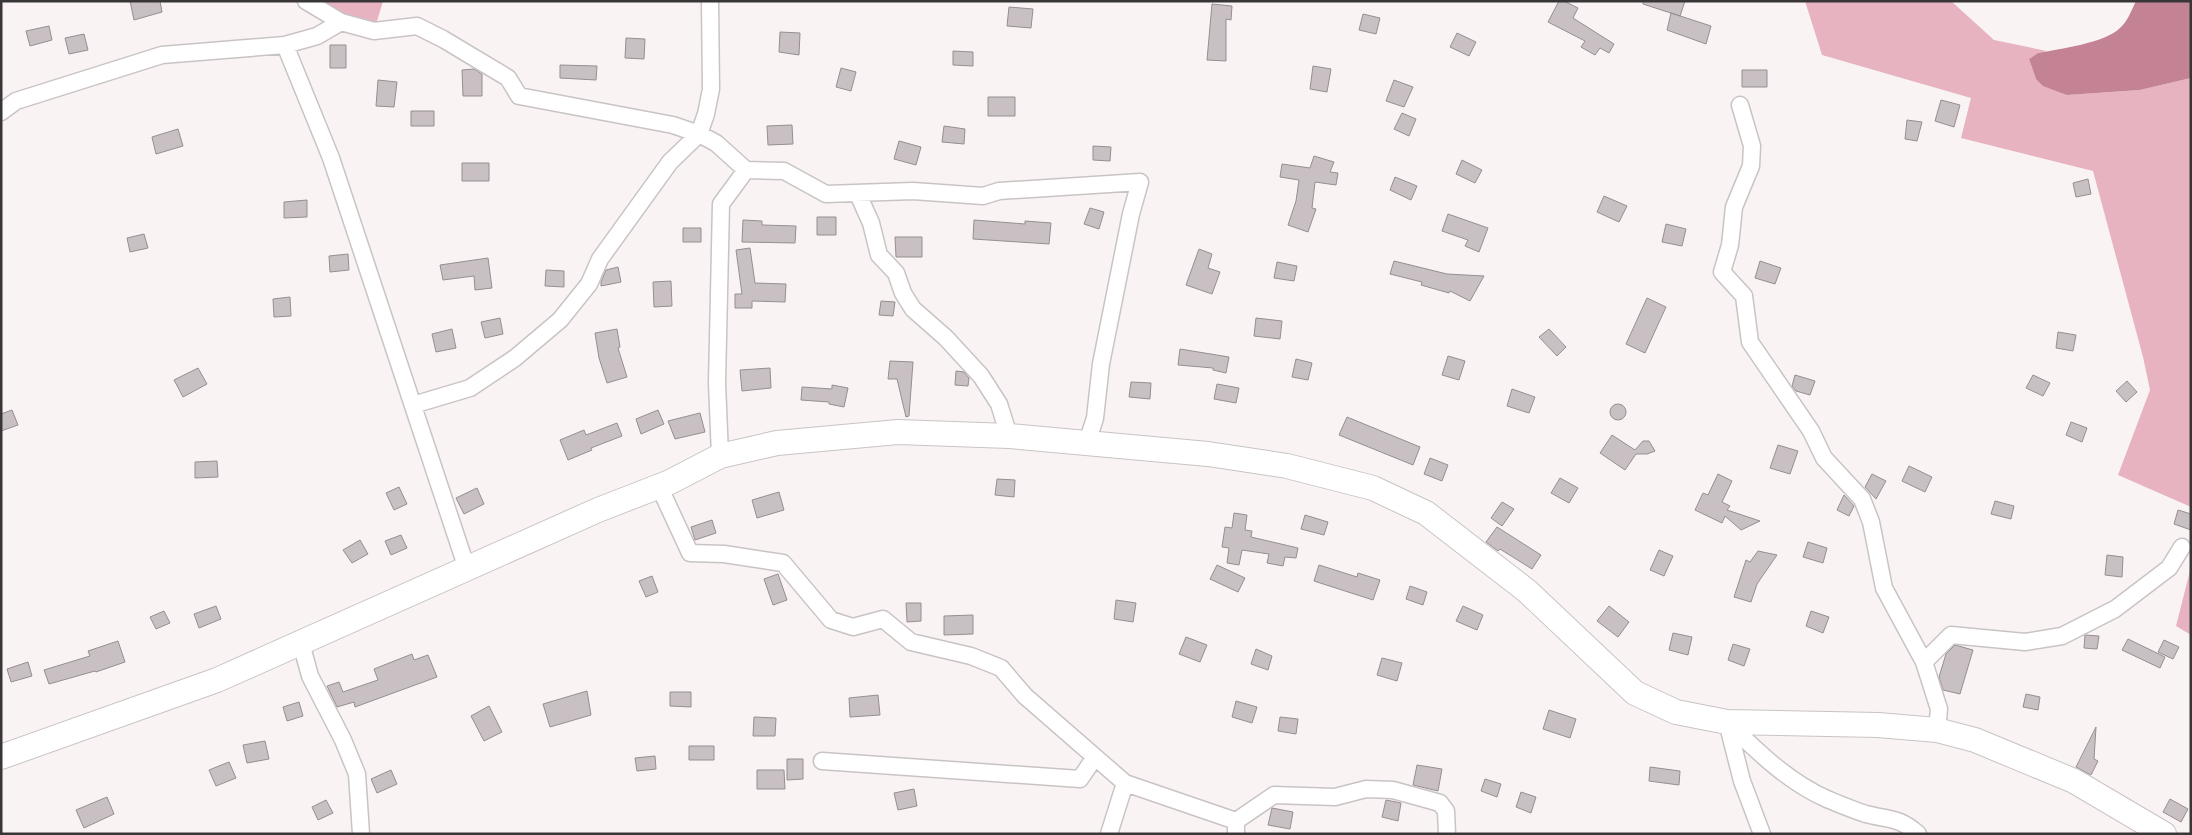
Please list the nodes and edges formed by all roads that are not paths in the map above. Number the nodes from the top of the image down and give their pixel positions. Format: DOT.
graph roads {
  1 [pos="306,1"];
  2 [pos="710,1"];
  3 [pos="341,22"];
  4 [pos="285,45"];
  5 [pos="1740,105"];
  6 [pos="1,112"];
  7 [pos="699,134"];
  8 [pos="746,170"];
  9 [pos="858,194"];
  10 [pos="413,406"];
  11 [pos="1009,436"];
  12 [pos="1087,443"];
  13 [pos="720,456"];
  14 [pos="659,486"];
  15 [pos="2182,547"];
  16 [pos="467,569"];
  17 [pos="301,643"];
  18 [pos="1924,662"];
  19 [pos="1727,722"];
  20 [pos="1938,730"];
  21 [pos="1,757"];
  22 [pos="1095,757"];
  23 [pos="822,761"];
  24 [pos="1125,783"];
  25 [pos="1236,827"];
  26 [pos="361,834"];
  27 [pos="1109,834"];
  28 [pos="1447,834"];
  29 [pos="1762,834"];
  30 [pos="1918,834"];
  31 [pos="2164,834"];
  1 -- 3 [label="street"];
  2 -- 7 [label="street"];
  3 -- 4 [label="street"];
  3 -- 7 [label="street"];
  4 -- 6 [label="street"];
  4 -- 10 [label="street"];
  5 -- 18 [label="street"];
  7 -- 8 [label="street"];
  7 -- 10 [label="street"];
  8 -- 9 [label="street"];
  8 -- 13 [label="street"];
  9 -- 11 [label="street"];
  9 -- 12 [label="street"];
  10 -- 16 [label="street"];
  11 -- 12 [label="main road"];
  11 -- 13 [label="main road"];
  12 -- 19 [label="main road"];
  13 -- 14 [label="main road"];
  14 -- 16 [label="main road"];
  14 -- 22 [label="street"];
  15 -- 18 [label="street"];
  16 -- 17 [label="main road"];
  17 -- 21 [label="main road"];
  17 -- 26 [label="street"];
  18 -- 20 [label="street"];
  19 -- 20 [label="main road"];
  19 -- 29 [label="street"];
  19 -- 30 [label="street"];
  20 -- 31 [label="main road"];
  22 -- 23 [label="street"];
  22 -- 24 [label="street"];
  24 -- 25 [label="street"];
  24 -- 27 [label="street"];
  25 -- 28 [label="street"];
}
